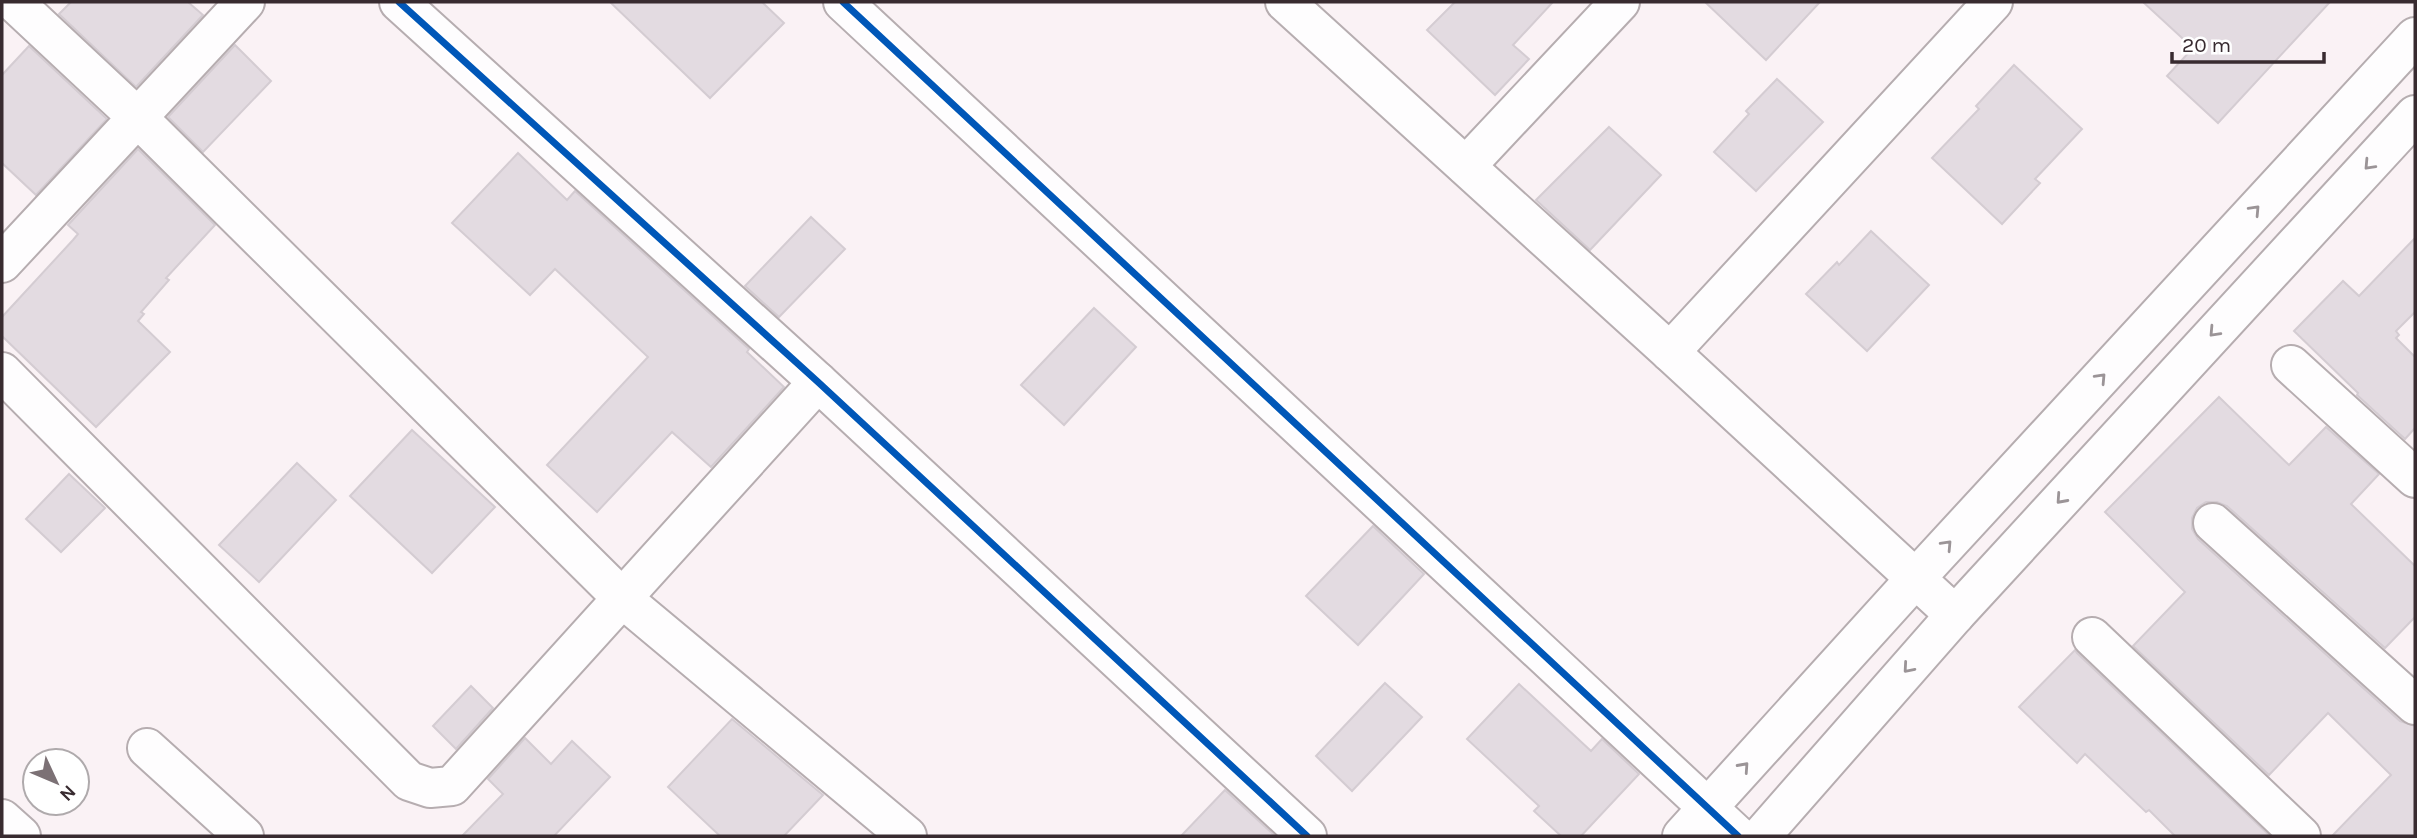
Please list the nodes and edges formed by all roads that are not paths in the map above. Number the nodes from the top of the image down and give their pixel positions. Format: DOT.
graph roads {
  1 [pos="14,2"];
  2 [pos="245,2"];
  3 [pos="399,2"];
  4 [pos="843,2"];
  5 [pos="1285,2"];
  6 [pos="1620,2"];
  7 [pos="1993,2"];
  8 [pos="2415,37"];
  9 [pos="2415,115"];
  10 [pos="137,117"];
  11 [pos="1466,166"];
  12 [pos="2,263"];
  13 [pos="1670,352"];
  14 [pos="2291,366"];
  15 [pos="2,372"];
  16 [pos="818,382"];
  17 [pos="2415,478"];
  18 [pos="2213,523"];
  19 [pos="1915,579"];
  20 [pos="623,599"];
  21 [pos="1955,615"];
  22 [pos="2092,637"];
  23 [pos="2415,705"];
  24 [pos="147,748"];
  25 [pos="1707,808"];
  26 [pos="2,819"];
  27 [pos="21,836"];
  28 [pos="244,836"];
  29 [pos="907,836"];
  30 [pos="1307,836"];
  31 [pos="1682,836"];
  32 [pos="1738,836"];
  33 [pos="1761,836"];
  34 [pos="2301,836"];
  1 -- 10 [label="street"];
  2 -- 10 [label="street"];
  3 -- 16 [label="street"];
  4 -- 25 [label="street"];
  5 -- 11 [label="street"];
  6 -- 11 [label="street"];
  7 -- 13 [label="street"];
  19 -- 8 [label="street, one-way"];
  9 -- 21 [label="street, one-way"];
  10 -- 12 [label="street"];
  10 -- 20 [label="street"];
  11 -- 13 [label="street"];
  13 -- 19 [label="street"];
  14 -- 17 [label="street"];
  15 -- 20 [label="street"];
  16 -- 20 [label="street"];
  16 -- 30 [label="street"];
  18 -- 23 [label="street"];
  19 -- 21 [label="street"];
  25 -- 19 [label="street, one-way"];
  20 -- 29 [label="street"];
  21 -- 33 [label="street, one-way"];
  22 -- 34 [label="street"];
  24 -- 28 [label="street"];
  25 -- 31 [label="street"];
  25 -- 32 [label="street"];
  26 -- 27 [label="street"];
}
